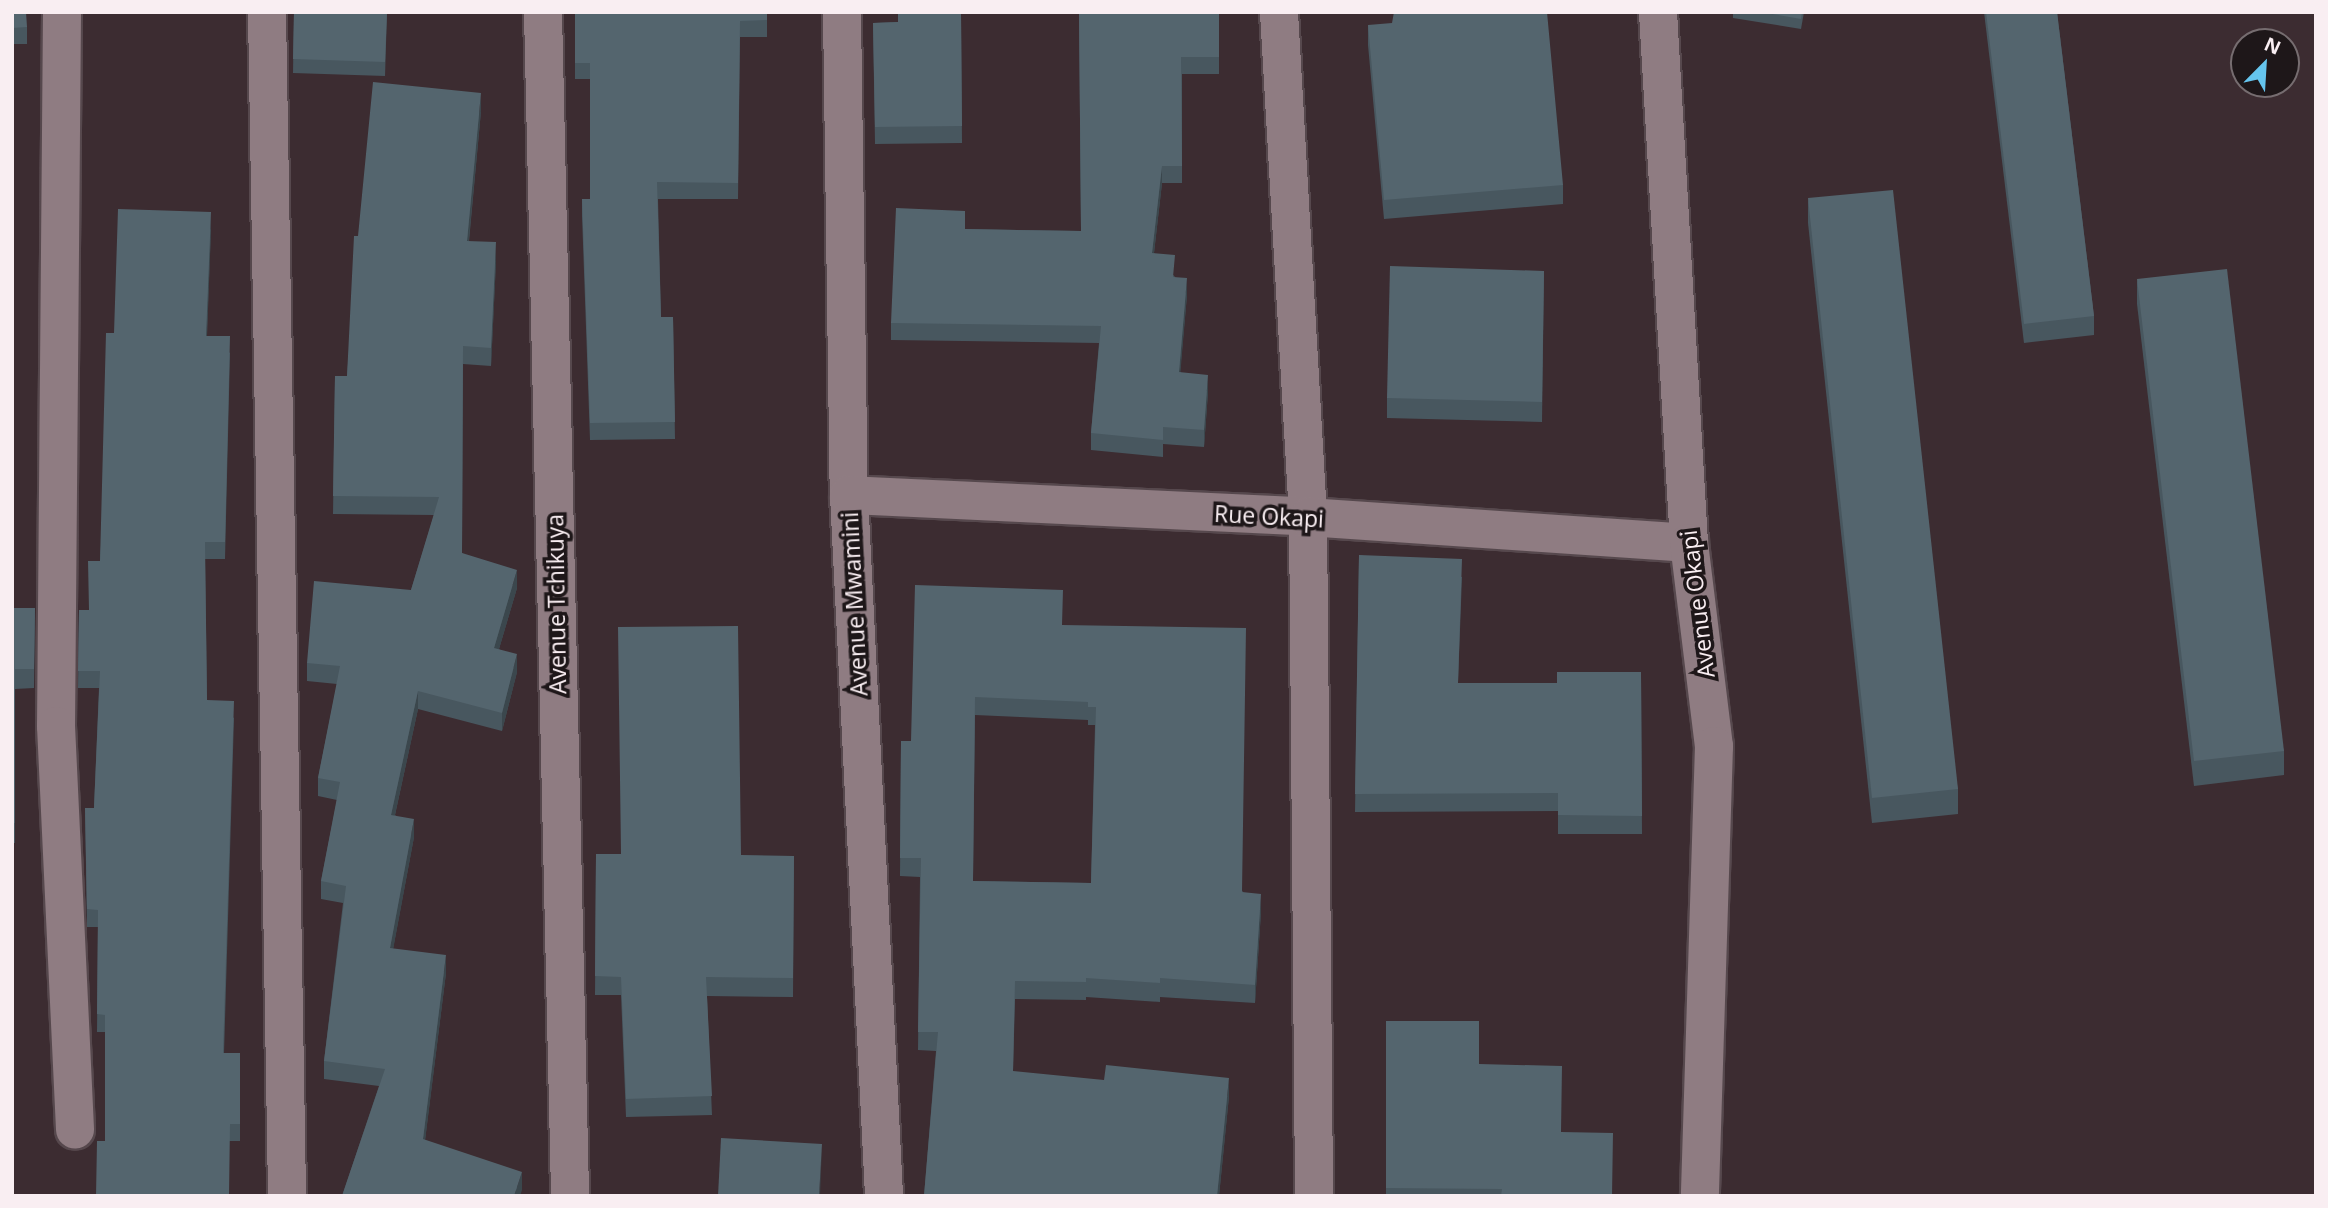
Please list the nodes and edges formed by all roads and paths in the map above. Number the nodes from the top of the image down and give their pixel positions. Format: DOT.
graph roads {
  1 [pos="62,12"];
  2 [pos="267,12"];
  3 [pos="542,12"];
  4 [pos="842,12"];
  5 [pos="1279,12"];
  6 [pos="1658,12"];
  7 [pos="849,495"];
  8 [pos="1308,517"];
  9 [pos="1689,543"];
  10 [pos="75,1129"];
  11 [pos="287,1196"];
  12 [pos="570,1196"];
  13 [pos="884,1196"];
  14 [pos="1314,1196"];
  15 [pos="1700,1196"];
  1 -- 10 [label="street"];
  2 -- 11 [label="street"];
  3 -- 12 [label="street, Avenue Tchikuya"];
  4 -- 7 [label="street, Avenue Mwamini"];
  5 -- 8 [label="street"];
  6 -- 9 [label="street, Avenue Okapi"];
  7 -- 8 [label="street, Rue Okapi"];
  7 -- 13 [label="street, Avenue Mwamini"];
  8 -- 9 [label="street, Rue Okapi"];
  8 -- 14 [label="street"];
  9 -- 15 [label="street, Avenue Okapi"];
}
